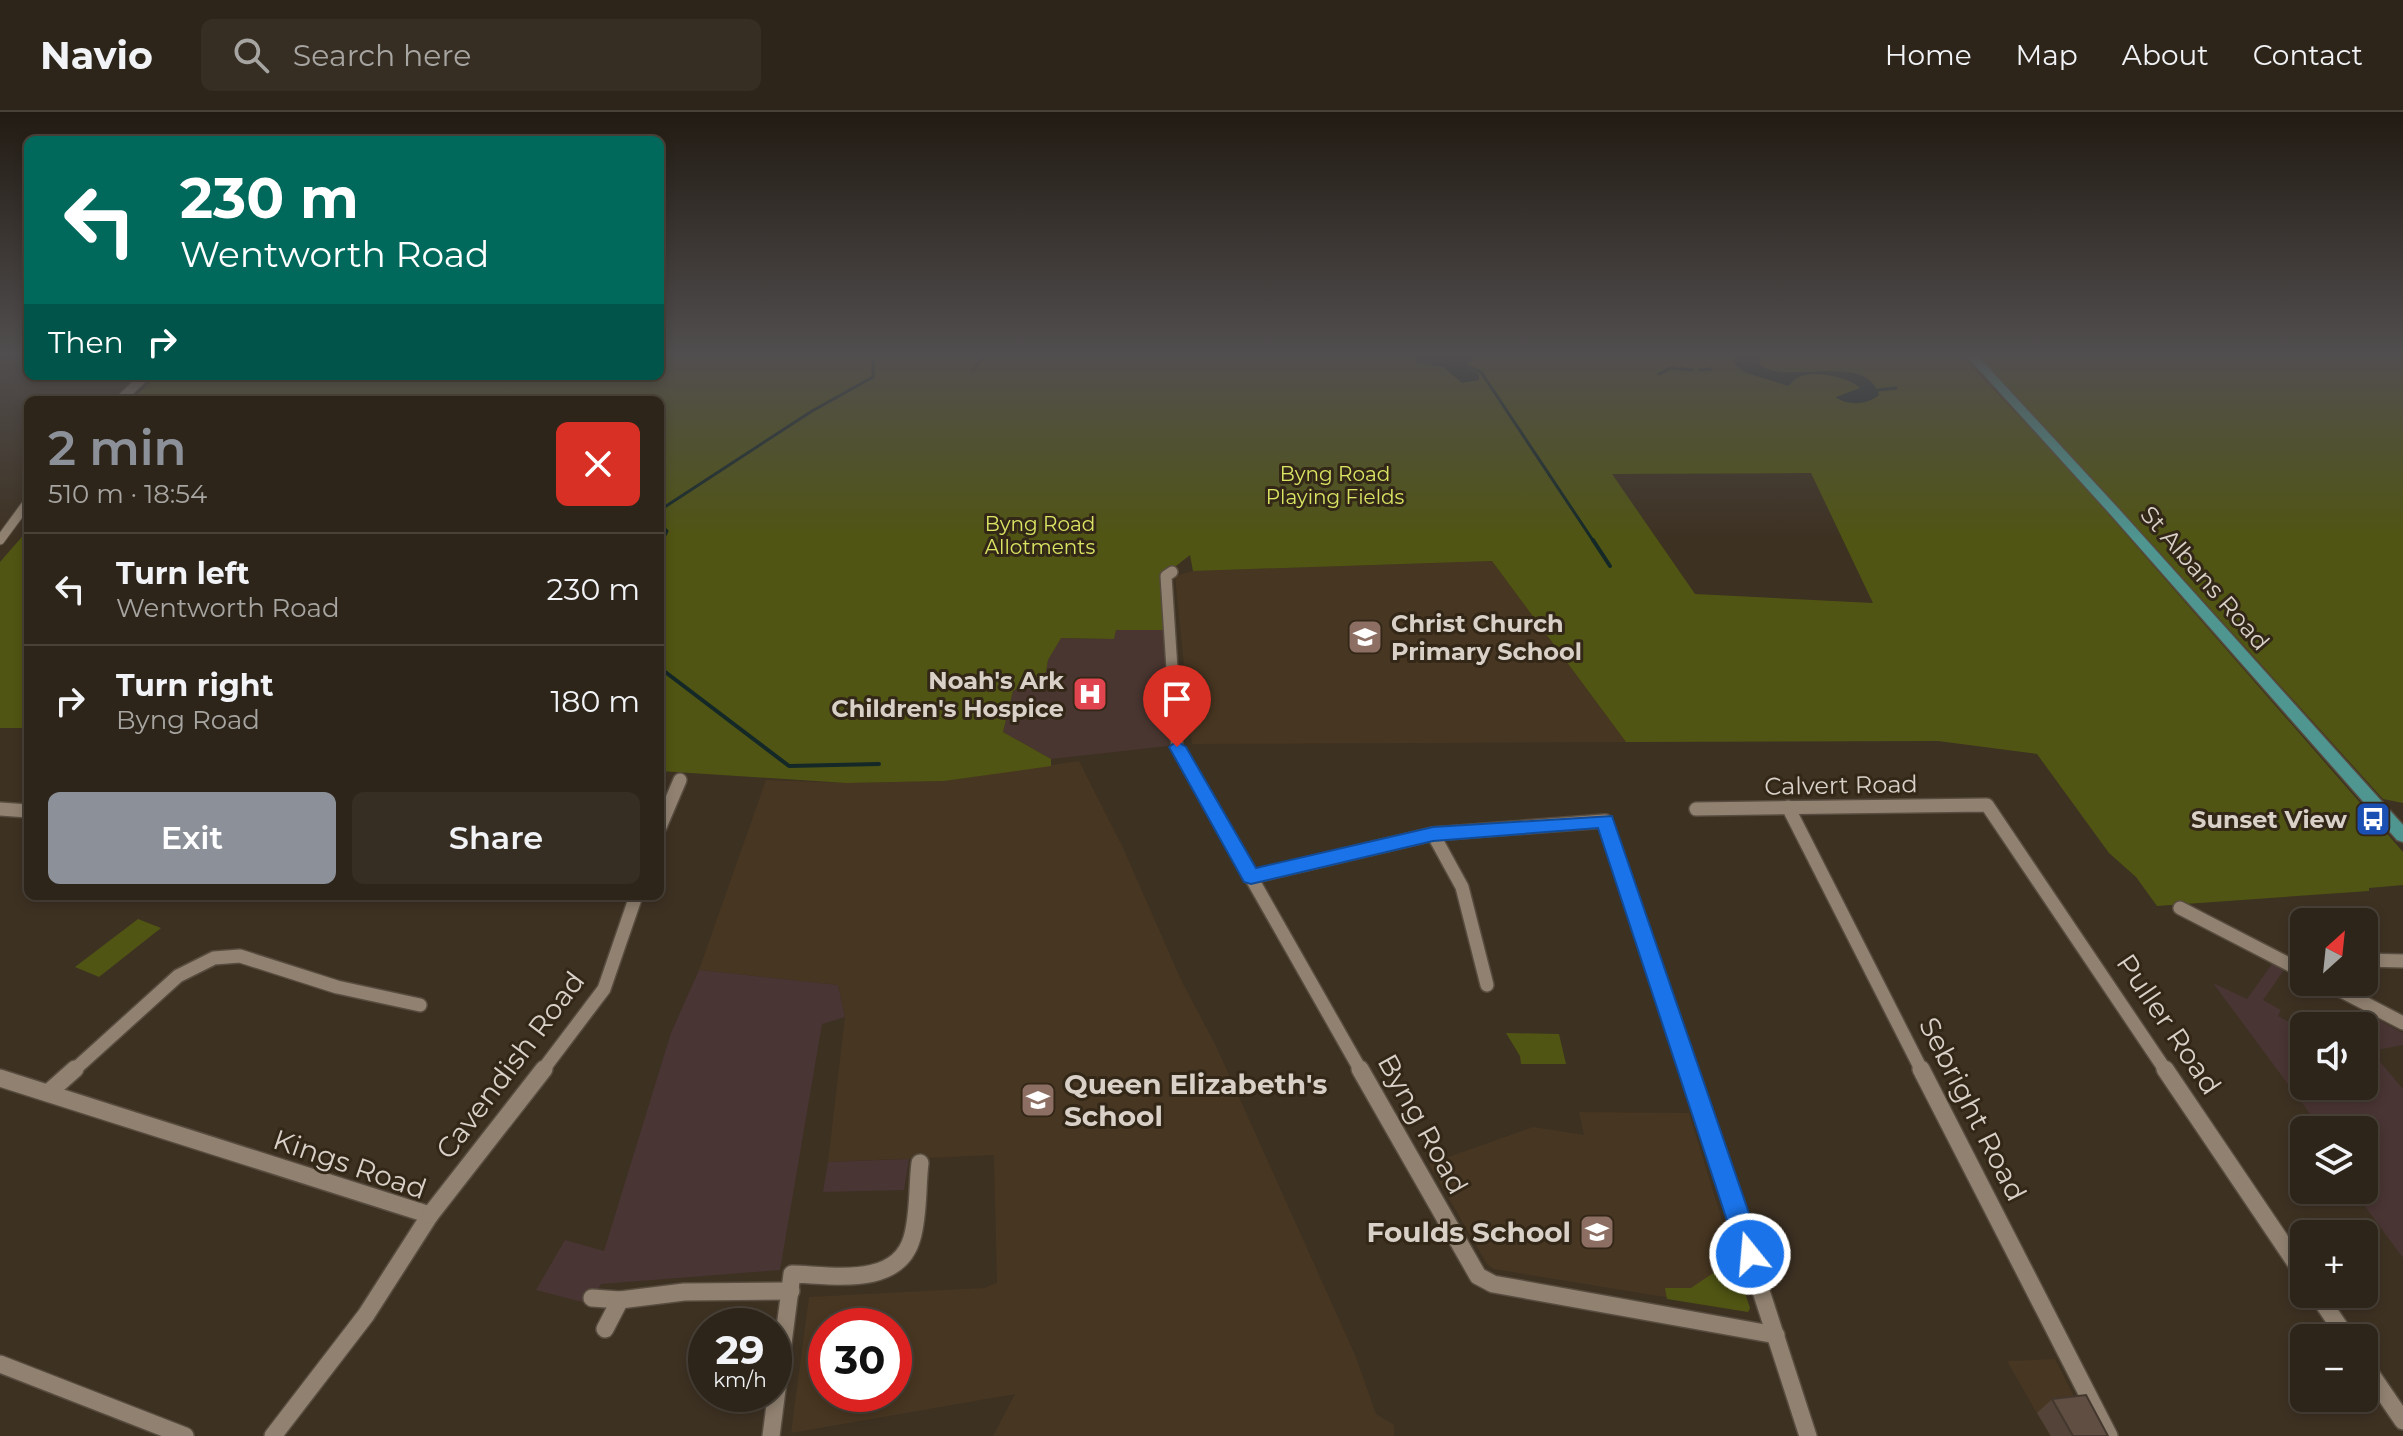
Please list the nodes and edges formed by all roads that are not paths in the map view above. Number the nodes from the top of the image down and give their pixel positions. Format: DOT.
graph roads {
  1 [pos="2026,415"];
  2 [pos="24,507"];
  3 [pos="0,540"];
  4 [pos="1172,572"];
  5 [pos="680,780"];
  6 [pos="1987,805"];
  7 [pos="1788,807"];
  8 [pos="0,809"];
  9 [pos="1696,809"];
  10 [pos="24,811"];
  11 [pos="664,818"];
  12 [pos="1433,834"];
  13 [pos="2403,836"];
  14 [pos="1251,877"];
  15 [pos="635,900"];
  16 [pos="2180,908"];
  17 [pos="2378,960"];
  18 [pos="2290,961"];
  19 [pos="2403,961"];
  20 [pos="1487,985"];
  21 [pos="2351,996"];
  22 [pos="420,1005"];
  23 [pos="2403,1023"];
  24 [pos="0,1077"];
  25 [pos="48,1093"];
  26 [pos="920,1163"];
  27 [pos="430,1215"];
  28 [pos="2290,1254"];
  29 [pos="792,1283"];
  30 [pos="592,1298"];
  31 [pos="620,1300"];
  32 [pos="605,1329"];
  33 [pos="1776,1335"];
  34 [pos="0,1364"];
  35 [pos="2378,1384"];
  36 [pos="2403,1421"];
  37 [pos="185,1436"];
  38 [pos="273,1436"];
  39 [pos="771,1436"];
  40 [pos="1808,1436"];
  41 [pos="2109,1436"];
  1 -- 13 [label="main road, St Albans Road"];
  2 -- 3 [label="street"];
  4 -- 14 [label="street, Byng Road"];
  5 -- 11 [label="street"];
  6 -- 7 [label="street, Calvert Road"];
  6 -- 28 [label="street, Puller Road"];
  7 -- 9 [label="street, Calvert Road"];
  7 -- 41 [label="street, Sebright Road"];
  8 -- 10 [label="street"];
  12 -- 14 [label="street"];
  12 -- 20 [label="street"];
  12 -- 33 [label="street"];
  14 -- 33 [label="street, Byng Road"];
  15 -- 27 [label="street, Cavendish Road"];
  16 -- 18 [label="street"];
  17 -- 19 [label="street"];
  21 -- 23 [label="street"];
  22 -- 25 [label="street"];
  24 -- 25 [label="street, Kings Road"];
  25 -- 27 [label="street, Kings Road"];
  26 -- 29 [label="street"];
  27 -- 38 [label="street, Kings Road"];
  29 -- 31 [label="street"];
  29 -- 39 [label="street"];
  30 -- 31 [label="street"];
  31 -- 32 [label="street"];
  33 -- 40 [label="street"];
  34 -- 37 [label="street"];
  35 -- 36 [label="street"];
}
